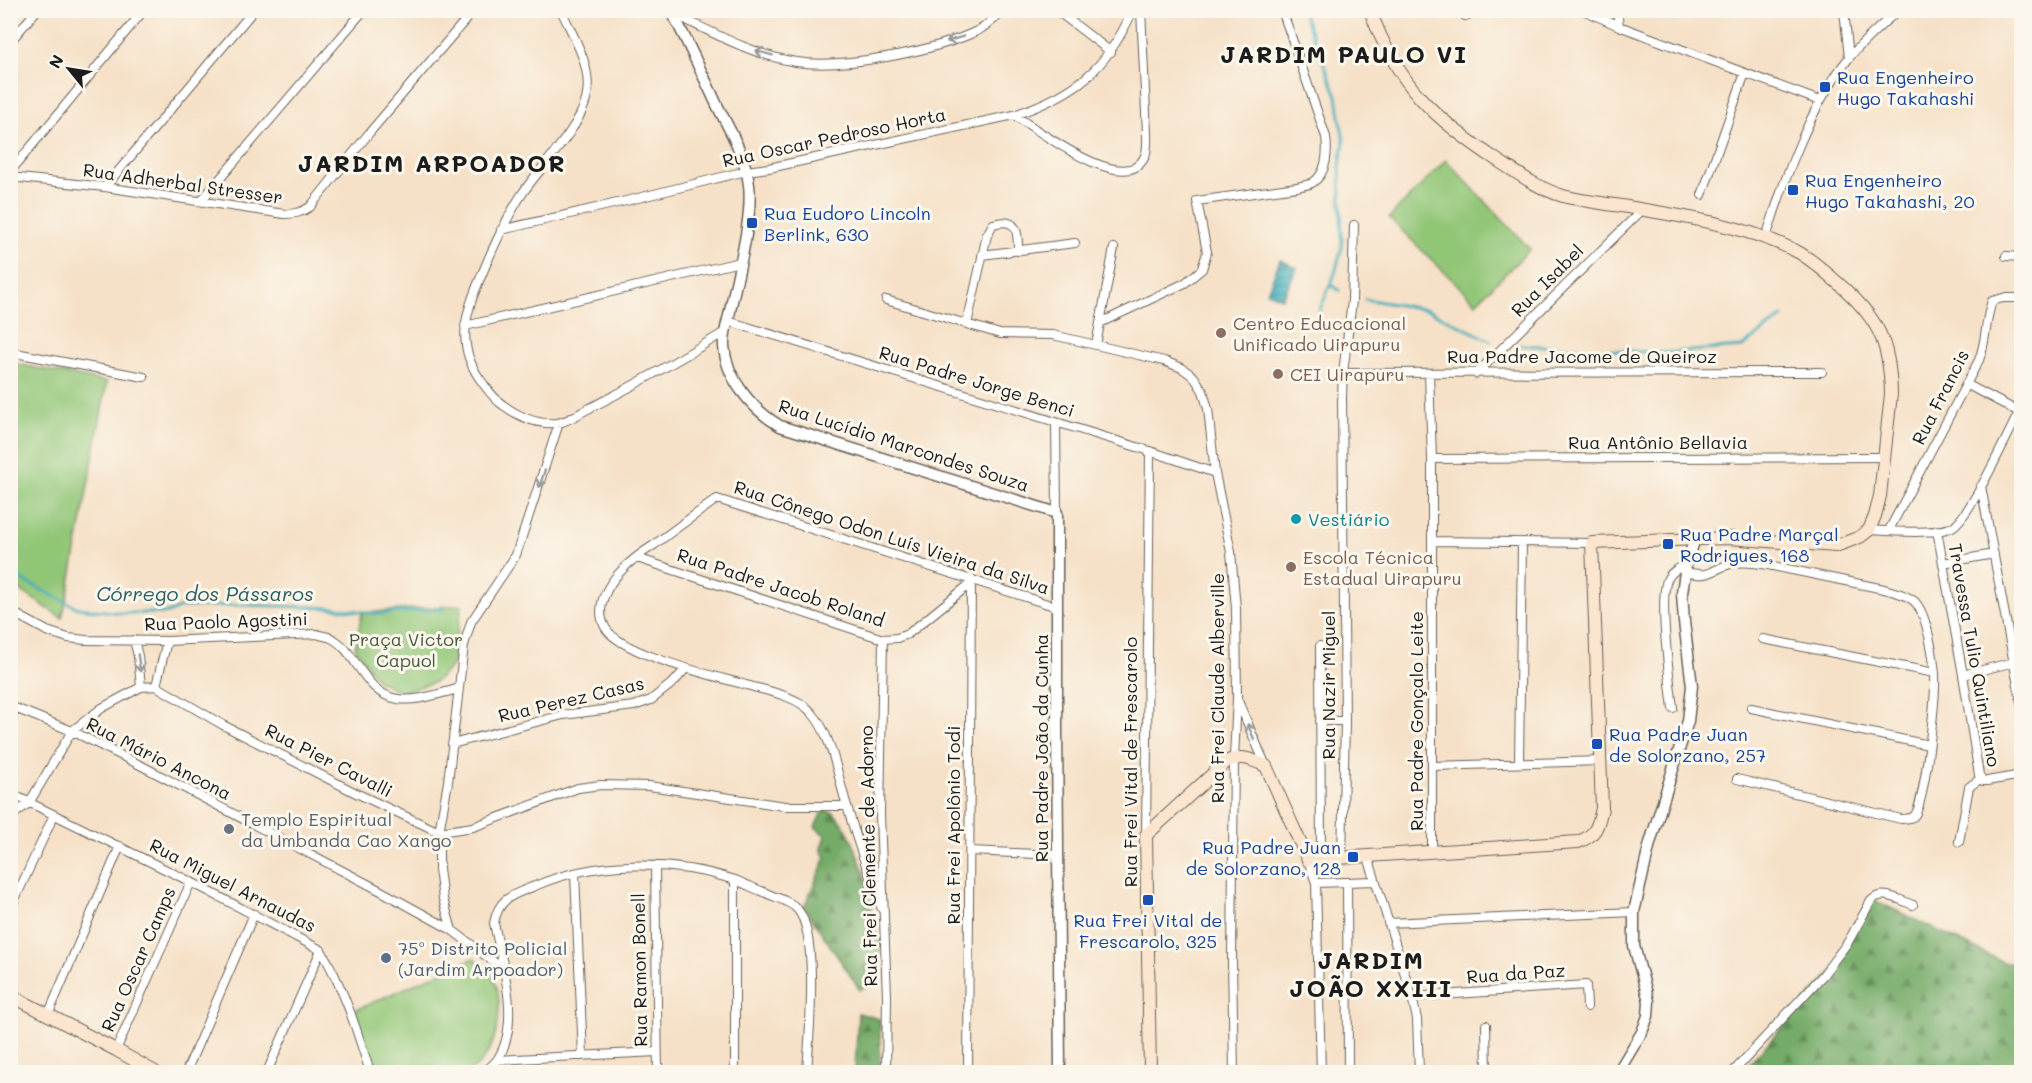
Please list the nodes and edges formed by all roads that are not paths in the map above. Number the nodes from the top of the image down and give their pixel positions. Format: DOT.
graph roads {
  1 [pos="37,10"];
  2 [pos="144,10"];
  3 [pos="254,10"];
  4 [pos="364,10"];
  5 [pos="474,10"];
  6 [pos="561,10"];
  7 [pos="1005,10"];
  8 [pos="1056,10"];
  9 [pos="1133,10"];
  10 [pos="1141,10"];
  11 [pos="1281,10"];
  12 [pos="1370,10"];
  13 [pos="1458,10"];
  14 [pos="1473,10"];
  15 [pos="1583,10"];
  16 [pos="1617,10"];
  17 [pos="1844,10"];
  18 [pos="1898,10"];
  19 [pos="672,12"];
  20 [pos="1619,26"];
  21 [pos="10,42"];
  22 [pos="1111,52"];
  23 [pos="1849,58"];
  24 [pos="1745,73"];
  25 [pos="1820,101"];
  26 [pos="1014,115"];
  27 [pos="746,171"];
  28 [pos="10,172"];
  29 [pos="10,177"];
  30 [pos="105,187"];
  31 [pos="1702,195"];
  32 [pos="201,201"];
  33 [pos="1642,210"];
  34 [pos="1354,225"];
  35 [pos="501,230"];
  36 [pos="1766,238"];
  37 [pos="1075,243"];
  38 [pos="1114,248"];
  39 [pos="1018,251"];
  40 [pos="982,255"];
  41 [pos="2006,256"];
  42 [pos="2022,257"];
  43 [pos="740,262"];
  44 [pos="2022,298"];
  45 [pos="886,300"];
  46 [pos="728,321"];
  47 [pos="1100,323"];
  48 [pos="967,324"];
  49 [pos="465,326"];
  50 [pos="725,332"];
  51 [pos="1096,345"];
  52 [pos="10,352"];
  53 [pos="1822,372"];
  54 [pos="1343,373"];
  55 [pos="1429,373"];
  56 [pos="1476,374"];
  57 [pos="144,377"];
  58 [pos="1966,384"];
  59 [pos="2020,409"];
  60 [pos="559,423"];
  61 [pos="1056,423"];
  62 [pos="1150,451"];
  63 [pos="1884,457"];
  64 [pos="1432,459"];
  65 [pos="1215,473"];
  66 [pos="1981,486"];
  67 [pos="1057,513"];
  68 [pos="1869,530"];
  69 [pos="1888,530"];
  70 [pos="1937,530"];
  71 [pos="1695,539"];
  72 [pos="1432,541"];
  73 [pos="1522,543"];
  74 [pos="1592,543"];
  75 [pos="1994,554"];
  76 [pos="637,558"];
  77 [pos="1943,563"];
  78 [pos="1686,568"];
  79 [pos="970,581"];
  80 [pos="1057,607"];
  81 [pos="10,611"];
  82 [pos="883,639"];
  83 [pos="1763,639"];
  84 [pos="134,640"];
  85 [pos="167,641"];
  86 [pos="1320,646"];
  87 [pos="2013,662"];
  88 [pos="686,668"];
  89 [pos="1935,673"];
  90 [pos="1963,675"];
  91 [pos="156,686"];
  92 [pos="141,687"];
  93 [pos="458,689"];
  94 [pos="1237,698"];
  95 [pos="10,706"];
  96 [pos="2022,707"];
  97 [pos="1672,708"];
  98 [pos="1751,708"];
  99 [pos="1320,721"];
  100 [pos="1345,721"];
  101 [pos="72,731"];
  102 [pos="452,744"];
  103 [pos="1929,745"];
  104 [pos="1234,758"];
  105 [pos="1601,760"];
  106 [pos="1519,763"];
  107 [pos="1266,766"];
  108 [pos="1433,766"];
  109 [pos="2022,775"];
  110 [pos="1737,779"];
  111 [pos="1983,780"];
  112 [pos="10,793"];
  113 [pos="29,803"];
  114 [pos="847,806"];
  115 [pos="54,815"];
  116 [pos="10,817"];
  117 [pos="439,832"];
  118 [pos="1146,835"];
  119 [pos="1959,842"];
  120 [pos="120,846"];
  121 [pos="970,851"];
  122 [pos="1432,853"];
  123 [pos="1057,855"];
  124 [pos="1368,857"];
  125 [pos="1342,858"];
  126 [pos="1321,859"];
  127 [pos="1308,860"];
  128 [pos="655,867"];
  129 [pos="575,874"];
  130 [pos="735,880"];
  131 [pos="1375,881"];
  132 [pos="191,882"];
  133 [pos="1347,882"];
  134 [pos="1316,883"];
  135 [pos="1913,905"];
  136 [pos="882,909"];
  137 [pos="10,910"];
  138 [pos="1634,912"];
  139 [pos="254,914"];
  140 [pos="1388,923"];
  141 [pos="452,930"];
  142 [pos="321,950"];
  143 [pos="503,969"];
  144 [pos="10,995"];
  145 [pos="1412,997"];
  146 [pos="1587,1007"];
  147 [pos="48,1015"];
  148 [pos="1486,1025"];
  149 [pos="116,1050"];
  150 [pos="657,1052"];
  151 [pos="583,1056"];
  152 [pos="497,1060"];
  153 [pos="155,1072"];
  154 [pos="186,1072"];
  155 [pos="267,1072"];
  156 [pos="370,1072"];
  157 [pos="483,1072"];
  158 [pos="658,1072"];
  159 [pos="735,1072"];
  160 [pos="807,1072"];
  161 [pos="886,1072"];
  162 [pos="968,1072"];
  163 [pos="1060,1072"];
  164 [pos="1150,1072"];
  165 [pos="1234,1072"];
  166 [pos="1321,1072"];
  167 [pos="1348,1072"];
  168 [pos="1419,1072"];
  169 [pos="1486,1072"];
  170 [pos="1618,1072"];
  171 [pos="1733,1072"];
  1 -- 21 [label="street"];
  2 -- 28 [label="street"];
  3 -- 30 [label="street"];
  4 -- 32 [label="street"];
  5 -- 32 [label="street, Rua Adherbal Stresser"];
  6 -- 35 [label="street"];
  7 -- 19 [label="street, one-way"];
  8 -- 22 [label="street"];
  9 -- 22 [label="street, Rua Oscar Pedroso Horta"];
  10 -- 26 [label="street"];
  11 -- 47 [label="street"];
  12 -- 33 [label="main road"];
  13 -- 14 [label="street"];
  15 -- 20 [label="street"];
  16 -- 20 [label="street"];
  17 -- 23 [label="street"];
  18 -- 23 [label="street"];
  19 -- 27 [label="street"];
  20 -- 24 [label="street"];
  22 -- 26 [label="street, Rua Oscar Pedroso Horta"];
  23 -- 25 [label="street"];
  24 -- 25 [label="street"];
  24 -- 31 [label="street"];
  25 -- 36 [label="street"];
  26 -- 27 [label="street, Rua Oscar Pedroso Horta"];
  27 -- 35 [label="street, Rua Oscar Pedroso Horta"];
  27 -- 43 [label="street"];
  29 -- 30 [label="street, Rua Adherbal Stresser"];
  30 -- 32 [label="street, Rua Adherbal Stresser"];
  33 -- 36 [label="main road"];
  33 -- 56 [label="street, Rua Isabel"];
  34 -- 54 [label="street, Rua Nazir Miguel"];
  35 -- 49 [label="street"];
  36 -- 63 [label="main road"];
  37 -- 39 [label="street"];
  38 -- 47 [label="street"];
  39 -- 40 [label="street"];
  39 -- 40 [label="street"];
  40 -- 48 [label="street"];
  41 -- 42 [label="street"];
  43 -- 46 [label="street"];
  43 -- 49 [label="street"];
  44 -- 58 [label="street, Rua Francis"];
  45 -- 48 [label="street, Rua Frei Claude Alberville"];
  46 -- 50 [label="street"];
  46 -- 61 [label="street, Rua Padre Jorge Benci"];
  47 -- 51 [label="street"];
  48 -- 51 [label="street, Rua Frei Claude Alberville"];
  49 -- 60 [label="street"];
  50 -- 60 [label="street"];
  50 -- 67 [label="street, Rua Lucídio Marcondes Souza"];
  51 -- 65 [label="street, Rua Frei Claude Alberville"];
  52 -- 57 [label="street"];
  53 -- 56 [label="street, Rua Padre Jacome de Queiroz"];
  54 -- 55 [label="street, Rua Padre Jacome de Queiroz"];
  54 -- 100 [label="street, Rua Nazir Miguel"];
  55 -- 56 [label="street, Rua Padre Jacome de Queiroz"];
  55 -- 64 [label="street, Rua Padre Gonçalo Leite"];
  58 -- 59 [label="street"];
  58 -- 69 [label="street, Rua Francis"];
  59 -- 66 [label="street"];
  60 -- 93 [label="street, one-way"];
  61 -- 62 [label="street, Rua Padre Jorge Benci"];
  61 -- 67 [label="street, Rua Padre João da Cunha"];
  62 -- 65 [label="street, Rua Padre Jorge Benci"];
  62 -- 118 [label="street, Rua Frei Vital de Frescarolo"];
  63 -- 64 [label="street, Rua Antônio Bellavia"];
  63 -- 68 [label="main road"];
  64 -- 72 [label="street, Rua Padre Gonçalo Leite"];
  65 -- 94 [label="street, Rua Frei Claude Alberville"];
  66 -- 70 [label="street"];
  66 -- 75 [label="street, Travessa Tulio Quintiliano"];
  67 -- 80 [label="street, Rua Padre João da Cunha"];
  68 -- 69 [label="street"];
  68 -- 71 [label="main road"];
  69 -- 70 [label="street"];
  70 -- 77 [label="street, Travessa Tulio Quintiliano"];
  71 -- 74 [label="main road"];
  71 -- 78 [label="street"];
  72 -- 73 [label="street"];
  72 -- 108 [label="street, Rua Padre Gonçalo Leite"];
  73 -- 74 [label="street"];
  73 -- 106 [label="street"];
  74 -- 105 [label="main road"];
  75 -- 77 [label="street"];
  75 -- 87 [label="street, Travessa Tulio Quintiliano"];
  76 -- 79 [label="street, Rua Cônego Odon Luís Vieira da Silva"];
  76 -- 82 [label="street, Rua Padre Jacob Roland"];
  76 -- 88 [label="street"];
  77 -- 90 [label="street, Travessa Tulio Quintiliano"];
  78 -- 89 [label="street"];
  78 -- 97 [label="street"];
  78 -- 138 [label="street"];
  79 -- 80 [label="street, Rua Cônego Odon Luís Vieira da Silva"];
  79 -- 82 [label="street, Rua Padre Jacob Roland"];
  79 -- 121 [label="street, Rua Frei Apolônio Todi"];
  80 -- 123 [label="street, Rua Padre João da Cunha"];
  81 -- 84 [label="street, Rua Paolo Agostini"];
  82 -- 136 [label="street, Rua Frei Clemente de Adorno"];
  83 -- 89 [label="street"];
  84 -- 85 [label="street, Rua Paolo Agostini"];
  84 -- 92 [label="street, one-way"];
  85 -- 91 [label="street"];
  85 -- 93 [label="street, Rua Paolo Agostini"];
  86 -- 99 [label="street, Rua Nazir Miguel"];
  87 -- 90 [label="street"];
  87 -- 96 [label="street, Travessa Tulio Quintiliano"];
  88 -- 102 [label="street, Rua Perez Casas"];
  88 -- 114 [label="street"];
  89 -- 103 [label="street"];
  90 -- 111 [label="street, Travessa Tulio Quintiliano"];
  91 -- 92 [label="street"];
  91 -- 117 [label="street, Rua Pier Cavalli"];
  92 -- 101 [label="street"];
  93 -- 102 [label="street"];
  94 -- 104 [label="street, Rua Frei Claude Alberville"];
  107 -- 94 [label="street, one-way"];
  95 -- 101 [label="street, Rua Mário Ancona"];
  98 -- 103 [label="street"];
  99 -- 100 [label="street"];
  99 -- 126 [label="street, Rua Nazir Miguel"];
  100 -- 125 [label="street, Rua Nazir Miguel"];
  101 -- 113 [label="street"];
  101 -- 141 [label="street, Rua Mário Ancona"];
  102 -- 117 [label="street"];
  103 -- 110 [label="street"];
  104 -- 107 [label="main road"];
  104 -- 118 [label="main road"];
  104 -- 165 [label="street, Rua Frei Claude Alberville"];
  105 -- 106 [label="street"];
  105 -- 122 [label="main road"];
  106 -- 108 [label="street"];
  107 -- 127 [label="main road"];
  108 -- 122 [label="street, Rua Padre Gonçalo Leite"];
  109 -- 111 [label="street"];
  111 -- 119 [label="street"];
  112 -- 113 [label="street, Rua Miguel Arnaudas"];
  113 -- 115 [label="street, Rua Miguel Arnaudas"];
  113 -- 116 [label="street"];
  114 -- 117 [label="street"];
  114 -- 136 [label="street"];
  115 -- 120 [label="street, Rua Miguel Arnaudas"];
  115 -- 137 [label="street"];
  117 -- 141 [label="street"];
  118 -- 164 [label="main road, Rua Frei Vital de Frescarolo"];
  120 -- 132 [label="street, Rua Miguel Arnaudas"];
  120 -- 147 [label="street"];
  121 -- 123 [label="street"];
  121 -- 162 [label="street, Rua Frei Apolônio Todi"];
  122 -- 124 [label="main road"];
  123 -- 163 [label="street, Rua Padre João da Cunha"];
  124 -- 125 [label="main road"];
  124 -- 131 [label="street"];
  125 -- 126 [label="main road"];
  126 -- 127 [label="main road"];
  127 -- 134 [label="street"];
  128 -- 129 [label="street"];
  128 -- 130 [label="street"];
  128 -- 150 [label="street, Rua Ramon Bonell"];
  129 -- 143 [label="street"];
  129 -- 151 [label="street"];
  130 -- 159 [label="street"];
  130 -- 160 [label="street"];
  131 -- 133 [label="street"];
  131 -- 140 [label="street"];
  132 -- 139 [label="street, Rua Miguel Arnaudas"];
  132 -- 149 [label="street, Rua Oscar Camps"];
  133 -- 134 [label="street"];
  133 -- 167 [label="street"];
  134 -- 166 [label="street"];
  135 -- 171 [label="street"];
  136 -- 161 [label="street, Rua Frei Clemente de Adorno"];
  138 -- 140 [label="street"];
  138 -- 170 [label="street"];
  139 -- 142 [label="street, Rua Miguel Arnaudas"];
  139 -- 154 [label="street"];
  140 -- 145 [label="street"];
  141 -- 143 [label="street, Rua Mário Ancona"];
  142 -- 155 [label="street"];
  142 -- 156 [label="street, Rua Miguel Arnaudas"];
  143 -- 152 [label="street"];
  144 -- 147 [label="main road"];
  145 -- 146 [label="street, Rua da Paz"];
  145 -- 168 [label="street"];
  147 -- 149 [label="main road"];
  148 -- 169 [label="street"];
  149 -- 153 [label="main road"];
  150 -- 151 [label="street"];
  150 -- 158 [label="street, Rua Ramon Bonell"];
  151 -- 152 [label="street"];
  152 -- 157 [label="street"];
}
